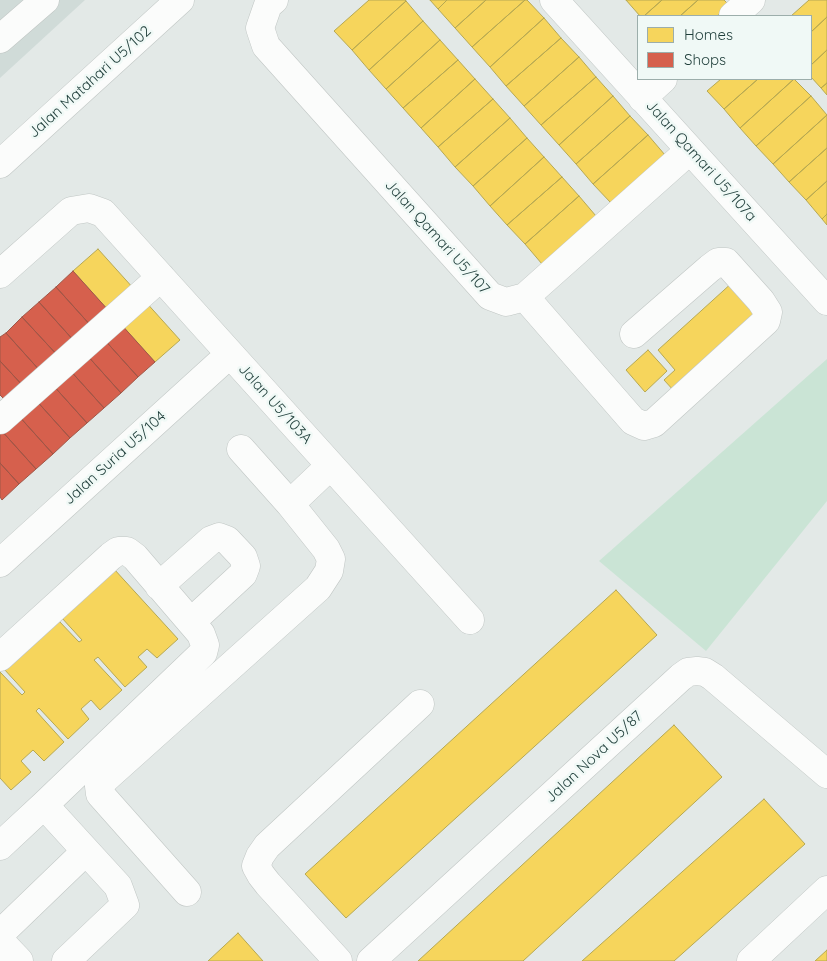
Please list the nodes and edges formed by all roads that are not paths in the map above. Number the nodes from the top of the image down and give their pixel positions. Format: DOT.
graph roads {
  1 [pos="44,0"];
  2 [pos="180,0"];
  3 [pos="274,0"];
  4 [pos="554,0"];
  5 [pos="751,0"];
  6 [pos="734,15"];
  7 [pos="0,39"];
  8 [pos="662,80"];
  9 [pos="642,98"];
  10 [pos="690,150"];
  11 [pos="0,164"];
  12 [pos="0,274"];
  13 [pos="161,277"];
  14 [pos="525,297"];
  15 [pos="827,301"];
  16 [pos="634,334"];
  17 [pos="230,354"];
  18 [pos="0,420"];
  19 [pos="241,449"];
  20 [pos="330,466"];
  21 [pos="290,504"];
  22 [pos="0,563"];
  23 [pos="159,586"];
  24 [pos="470,620"];
  25 [pos="191,622"];
  26 [pos="0,657"];
  27 [pos="420,704"];
  28 [pos="827,774"];
  29 [pos="44,805"];
  30 [pos="0,846"];
  31 [pos="86,851"];
  32 [pos="827,890"];
  33 [pos="187,892"];
  34 [pos="19,961"];
  35 [pos="66,961"];
  36 [pos="338,961"];
  37 [pos="371,961"];
  38 [pos="751,961"];
  1 -- 7 [label="street"];
  2 -- 11 [label="street, Jalan Matahari U5/102"];
  3 -- 14 [label="street, Jalan Qamari U5/107"];
  4 -- 9 [label="street, Jalan Qamari U5/107a"];
  5 -- 6 [label="street"];
  8 -- 9 [label="street"];
  9 -- 10 [label="street, Jalan Qamari U5/107a"];
  10 -- 14 [label="street"];
  10 -- 15 [label="street, Jalan Qamari U5/107a"];
  12 -- 13 [label="street, Jalan U5/103A"];
  13 -- 17 [label="street, Jalan U5/103A"];
  13 -- 18 [label="street"];
  14 -- 16 [label="street"];
  17 -- 20 [label="street, Jalan U5/103A"];
  17 -- 22 [label="street, Jalan Suria U5/104"];
  19 -- 21 [label="street"];
  20 -- 21 [label="street"];
  20 -- 24 [label="street, Jalan U5/103A"];
  21 -- 33 [label="street"];
  23 -- 25 [label="street"];
  23 -- 25 [label="street"];
  23 -- 26 [label="street"];
  25 -- 29 [label="street"];
  27 -- 36 [label="street"];
  28 -- 37 [label="street, Jalan Nova U5/87"];
  29 -- 30 [label="street"];
  29 -- 31 [label="street"];
  31 -- 34 [label="street"];
  31 -- 35 [label="street"];
  32 -- 38 [label="street"];
}
